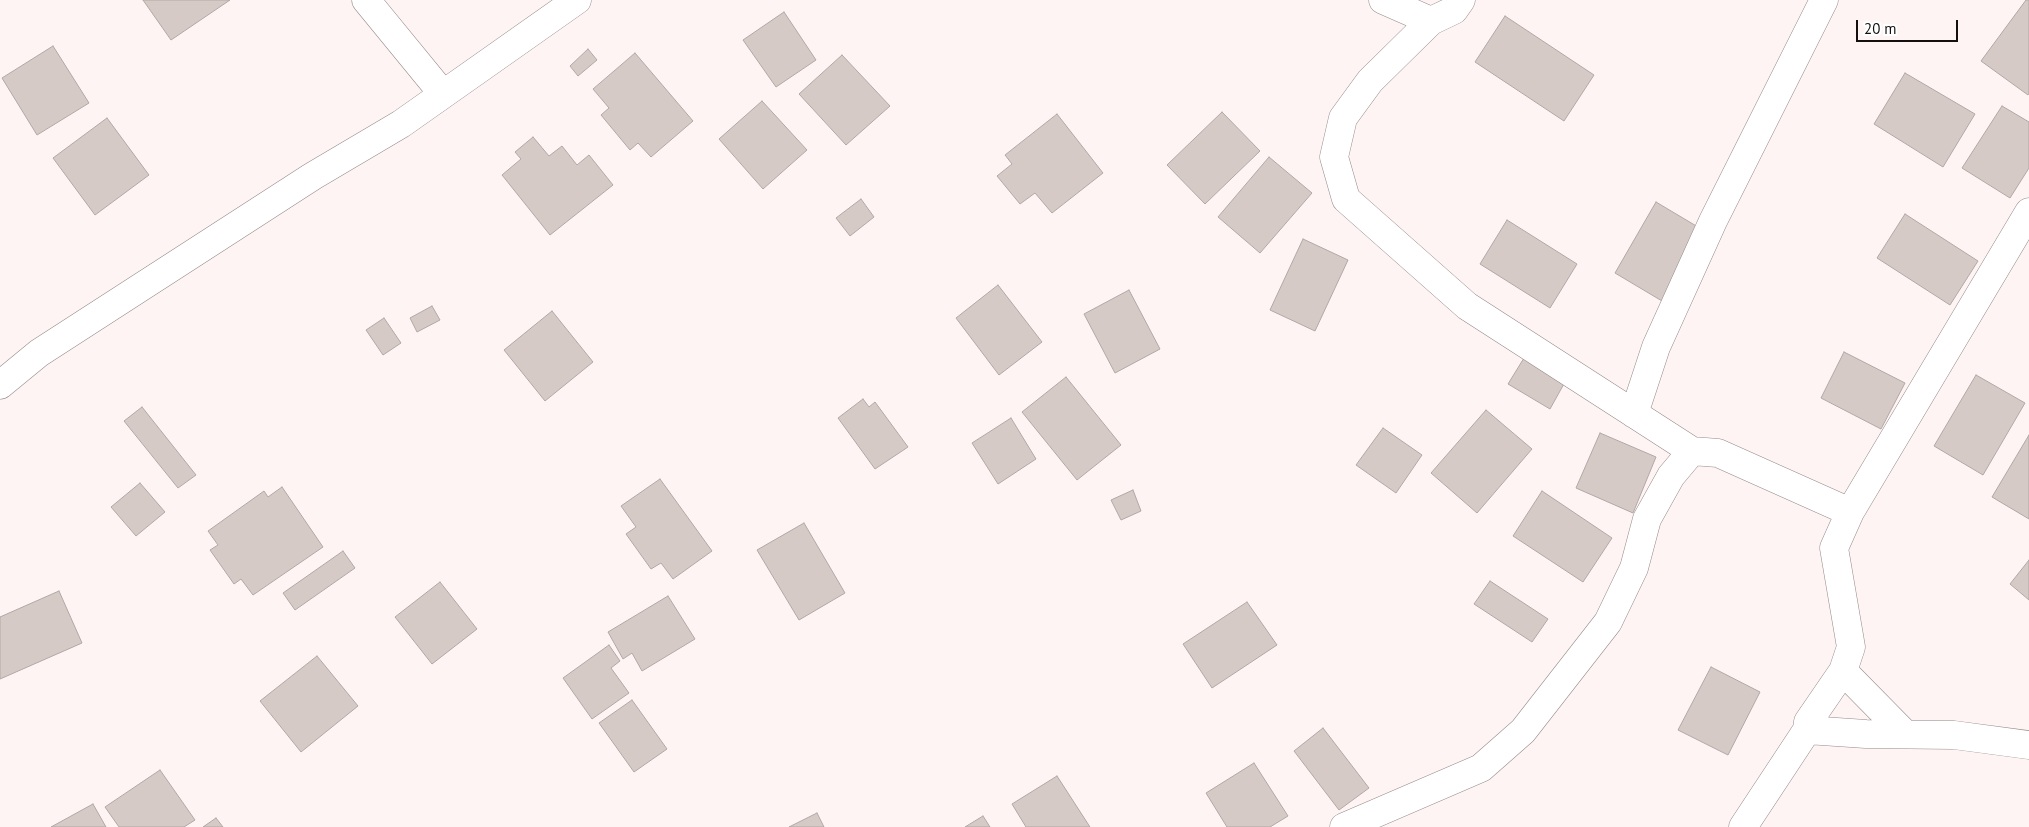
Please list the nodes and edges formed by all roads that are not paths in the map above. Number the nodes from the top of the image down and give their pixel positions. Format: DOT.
graph roads {
  1 [pos="366,0"];
  2 [pos="577,0"];
  3 [pos="1383,0"];
  4 [pos="1461,0"];
  5 [pos="1824,0"];
  6 [pos="1431,21"];
  7 [pos="443,94"];
  8 [pos="2029,212"];
  9 [pos="0,385"];
  10 [pos="1634,414"];
  11 [pos="1692,451"];
  12 [pos="1850,512"];
  13 [pos="1843,671"];
  14 [pos="1807,730"];
  15 [pos="1905,734"];
  16 [pos="2029,745"];
  17 [pos="1344,827"];
  18 [pos="1743,827"];
  1 -- 7 [label="street"];
  2 -- 7 [label="street"];
  3 -- 6 [label="street"];
  4 -- 6 [label="street"];
  5 -- 10 [label="street"];
  6 -- 10 [label="street"];
  7 -- 9 [label="street"];
  8 -- 12 [label="street"];
  10 -- 11 [label="street"];
  11 -- 12 [label="street"];
  11 -- 17 [label="street"];
  12 -- 13 [label="street"];
  13 -- 14 [label="street"];
  13 -- 15 [label="street"];
  14 -- 15 [label="street"];
  14 -- 18 [label="street"];
  15 -- 16 [label="street"];
}
